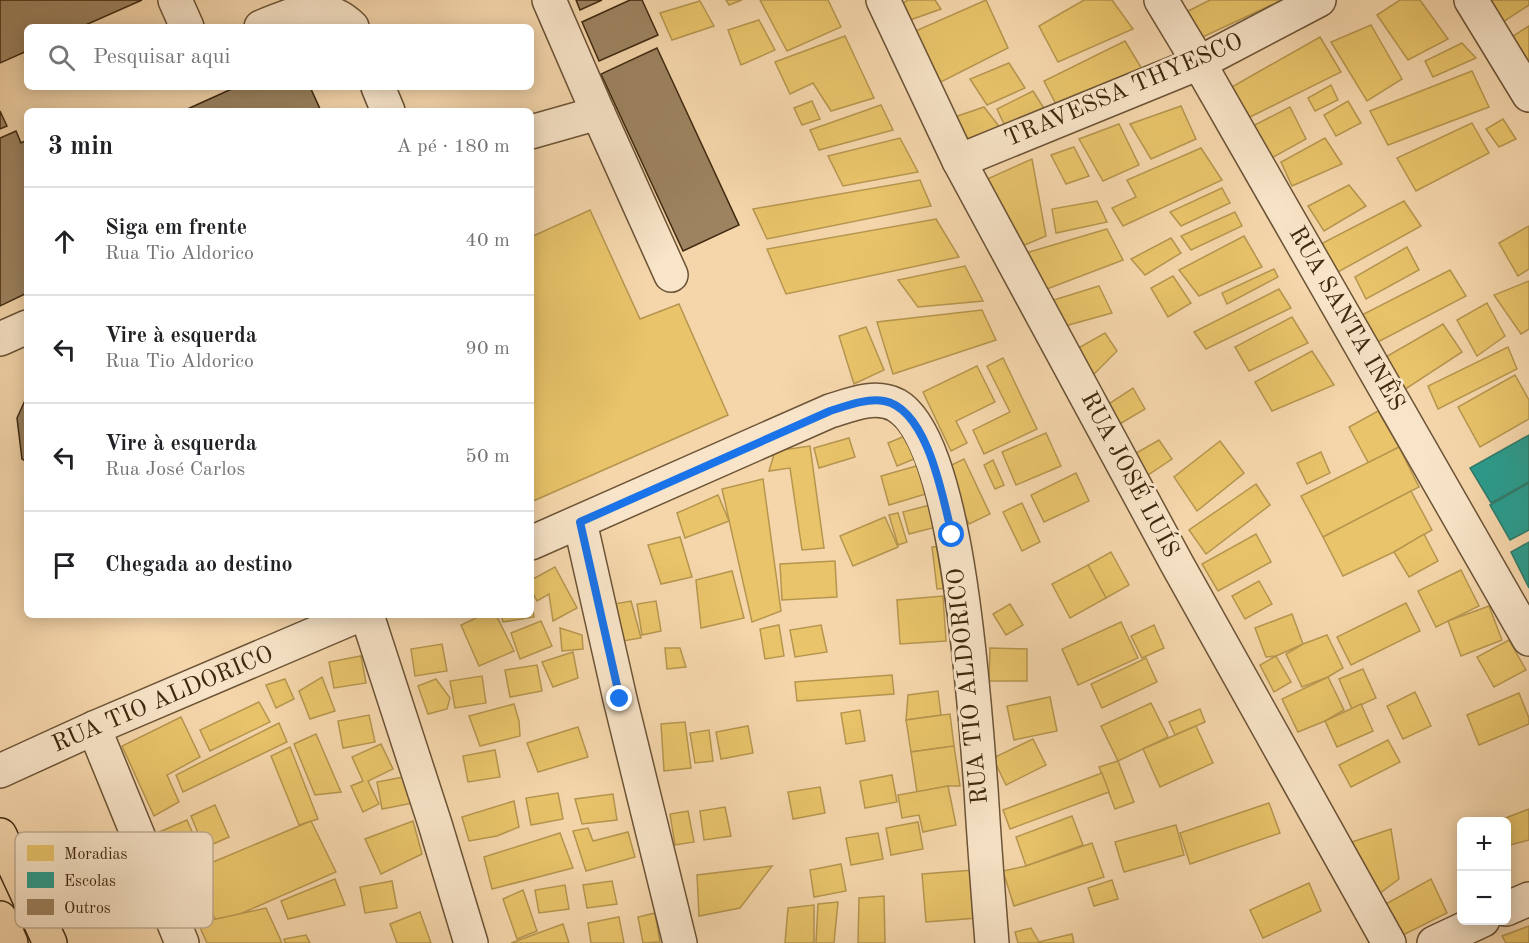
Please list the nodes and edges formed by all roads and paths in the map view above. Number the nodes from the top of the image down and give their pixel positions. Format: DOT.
graph roads {
  1 [pos="174,0"];
  2 [pos="549,0"];
  3 [pos="883,0"];
  4 [pos="1161,0"];
  5 [pos="1318,0"];
  6 [pos="1470,0"];
  7 [pos="186,24"];
  8 [pos="268,24"];
  9 [pos="349,24"];
  10 [pos="1199,63"];
  11 [pos="379,90"];
  12 [pos="1529,95"];
  13 [pos="387,108"];
  14 [pos="598,113"];
  15 [pos="534,131"];
  16 [pos="959,161"];
  17 [pos="671,275"];
  18 [pos="24,328"];
  19 [pos="0,339"];
  20 [pos="580,522"];
  21 [pos="534,542"];
  22 [pos="352,618"];
  23 [pos="368,618"];
  24 [pos="1529,639"];
  25 [pos="94,728"];
  26 [pos="0,771"];
  27 [pos="137,832"];
  28 [pos="0,835"];
  29 [pos="15,867"];
  30 [pos="1529,899"];
  31 [pos="1511,907"];
  32 [pos="0,918"];
  33 [pos="1474,925"];
  34 [pos="43,928"];
  35 [pos="177,928"];
  36 [pos="11,943"];
  37 [pos="50,943"];
  38 [pos="183,943"];
  39 [pos="471,943"];
  40 [pos="680,943"];
  41 [pos="992,943"];
  42 [pos="1389,943"];
  43 [pos="1434,943"];
  1 -- 7 [label="street"];
  2 -- 14 [label="street"];
  3 -- 16 [label="street, RUA JOSÉ LUÍS"];
  4 -- 10 [label="street, RUA SANTA INÊS"];
  5 -- 10 [label="street, TRAVESSA THYESCO"];
  6 -- 12 [label="street"];
  8 -- 9 [label="street"];
  10 -- 16 [label="street, TRAVESSA THYESCO"];
  10 -- 24 [label="street, RUA SANTA INÊS"];
  11 -- 13 [label="street"];
  14 -- 15 [label="street"];
  14 -- 17 [label="street"];
  16 -- 42 [label="street, RUA JOSÉ LUÍS"];
  18 -- 19 [label="street"];
  20 -- 21 [label="street, RUA TIO ALDORICO"];
  20 -- 40 [label="street"];
  20 -- 41 [label="street, RUA TIO ALDORICO"];
  22 -- 25 [label="street, RUA TIO ALDORICO"];
  23 -- 39 [label="street"];
  25 -- 26 [label="street, RUA TIO ALDORICO"];
  25 -- 27 [label="street"];
  28 -- 29 [label="highway"];
  30 -- 31 [label="street"];
  32 -- 36 [label="highway"];
  33 -- 43 [label="street"];
  34 -- 37 [label="highway"];
  35 -- 38 [label="street"];
}
